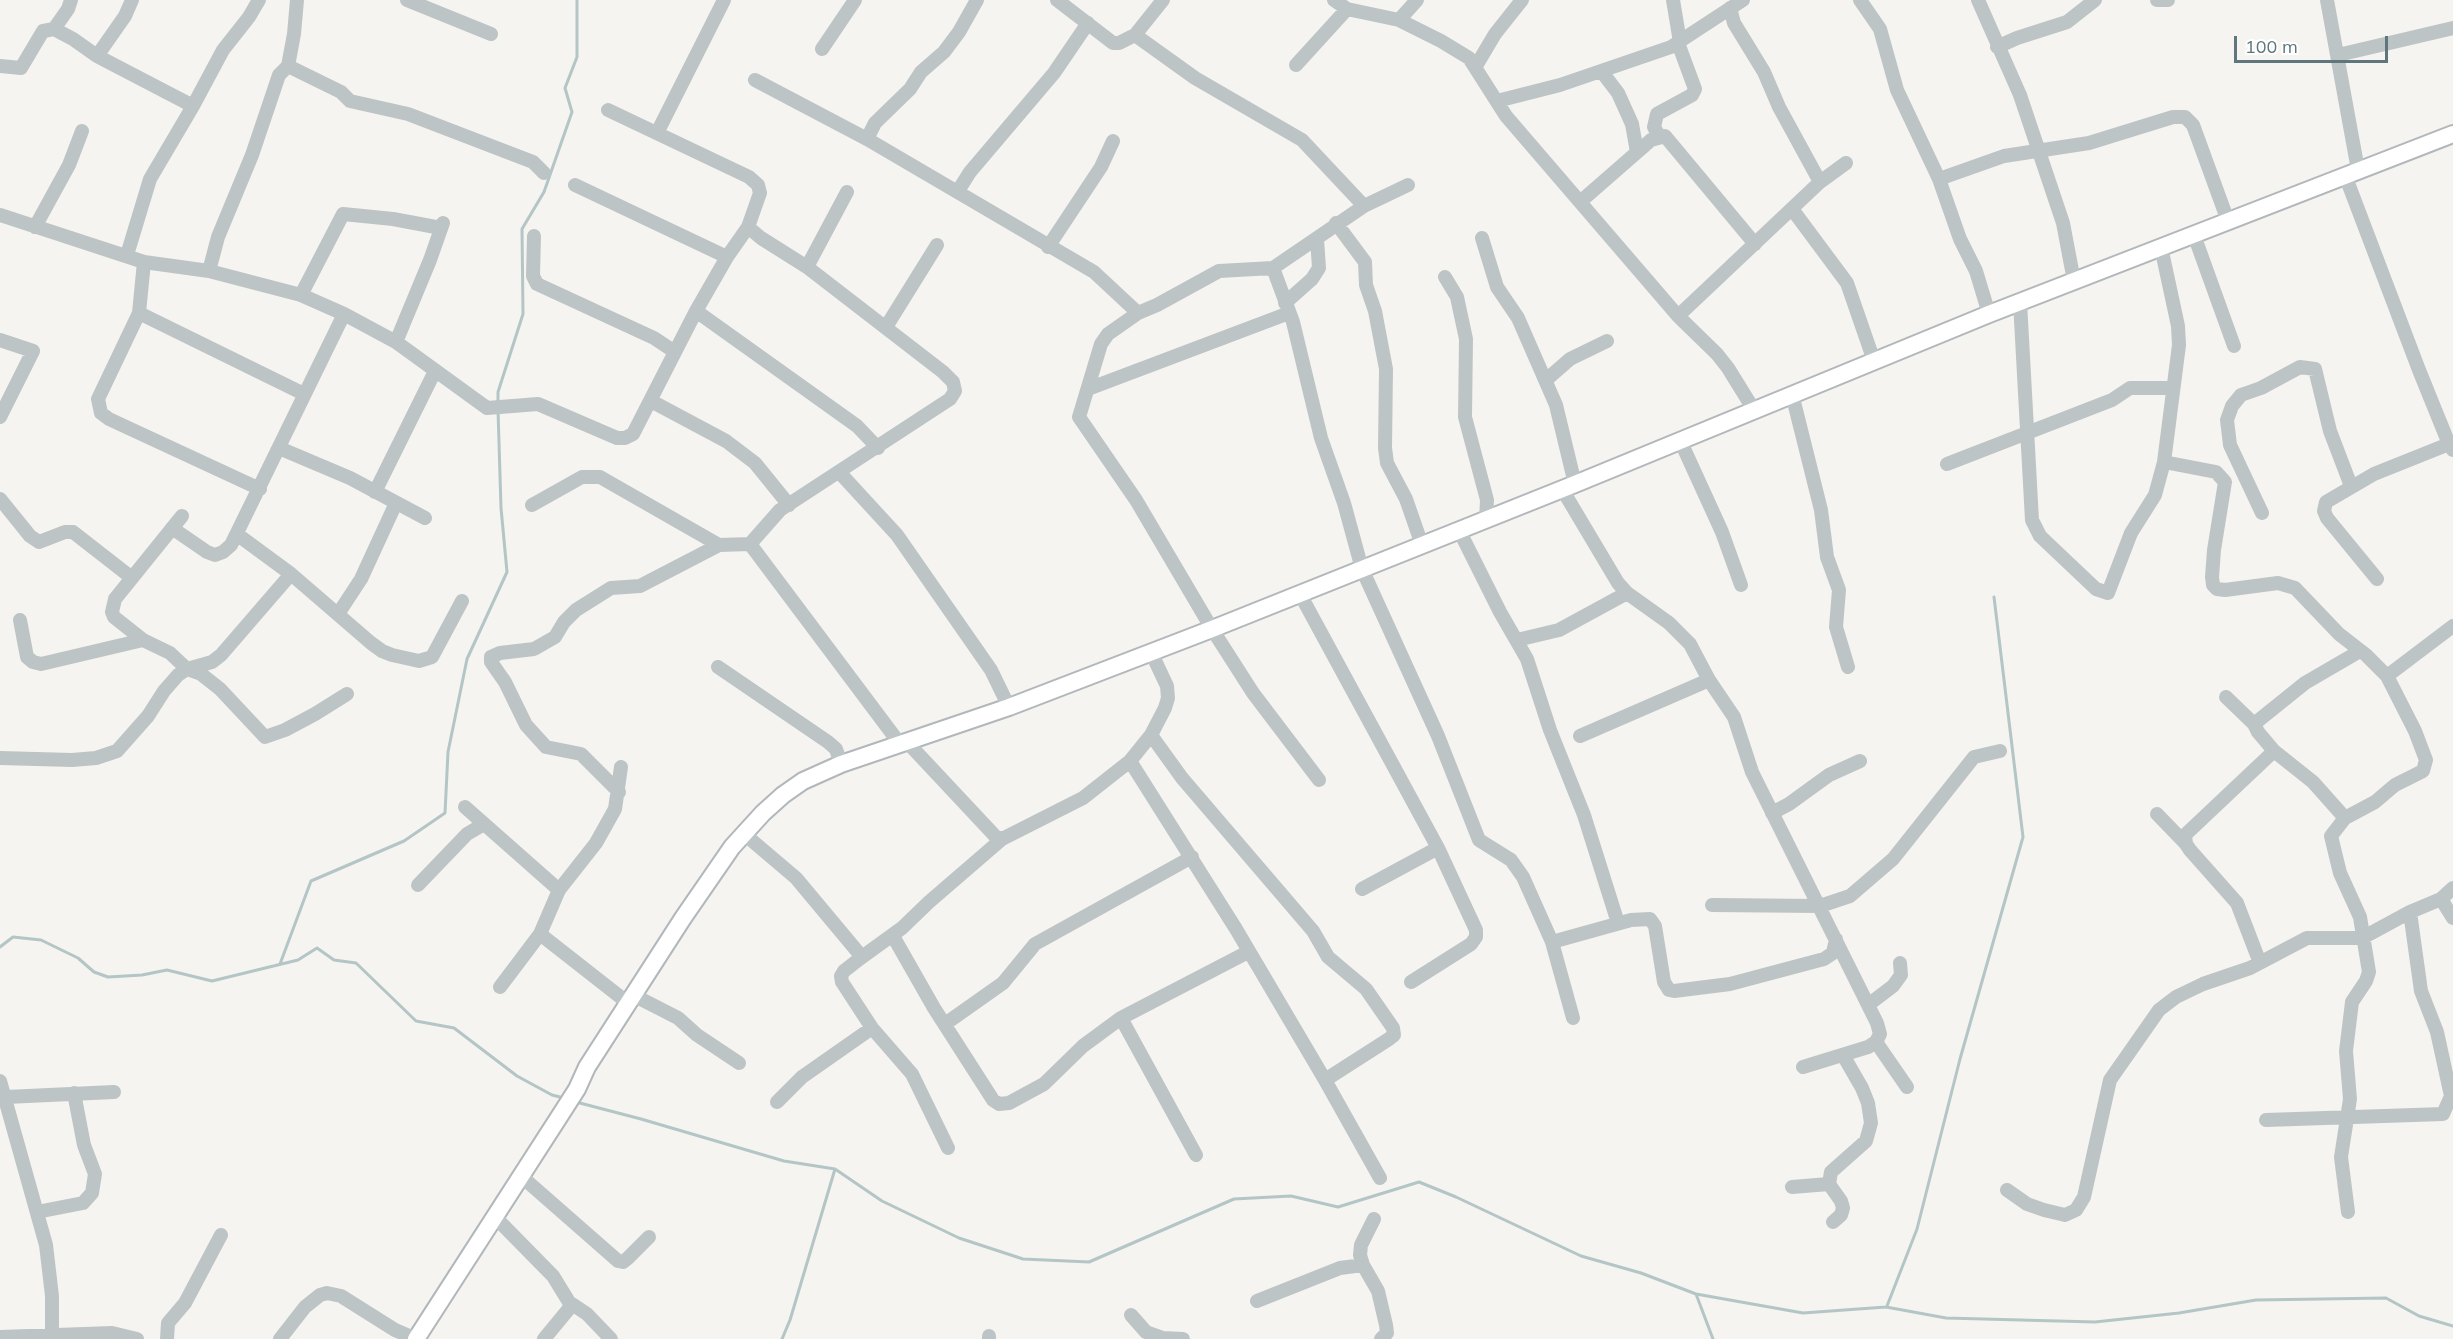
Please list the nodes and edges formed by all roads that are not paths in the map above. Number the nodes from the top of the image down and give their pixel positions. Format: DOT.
graph roads {
  1 [pos="71,0"];
  2 [pos="132,0"];
  3 [pos="259,0"];
  4 [pos="297,0"];
  5 [pos="407,0"];
  6 [pos="724,0"];
  7 [pos="855,0"];
  8 [pos="977,0"];
  9 [pos="1057,0"];
  10 [pos="1163,0"];
  11 [pos="1334,0"];
  12 [pos="1417,0"];
  13 [pos="1522,0"];
  14 [pos="1673,0"];
  15 [pos="1743,0"];
  16 [pos="1977,0"];
  17 [pos="2157,0"];
  18 [pos="2168,0"];
  19 [pos="2327,0"];
  20 [pos="2090,1"];
  21 [pos="1867,2"];
  22 [pos="1730,8"];
  23 [pos="1347,9"];
  24 [pos="1399,20"];
  25 [pos="1088,23"];
  26 [pos="2453,28"];
  27 [pos="54,29"];
  28 [pos="491,34"];
  29 [pos="1135,35"];
  30 [pos="1679,42"];
  31 [pos="1997,47"];
  32 [pos="822,49"];
  33 [pos="2338,55"];
  34 [pos="98,56"];
  35 [pos="1296,65"];
  36 [pos="0,66"];
  37 [pos="288,66"];
  38 [pos="1476,66"];
  39 [pos="1602,72"];
  40 [pos="755,80"];
  41 [pos="1497,101"];
  42 [pos="193,106"];
  43 [pos="608,110"];
  44 [pos="1632,124"];
  45 [pos="82,131"];
  46 [pos="657,133"];
  47 [pos="2453,134"];
  48 [pos="1655,138"];
  49 [pos="867,139"];
  50 [pos="1113,141"];
  51 [pos="1637,152"];
  52 [pos="2037,152"];
  53 [pos="1846,163"];
  54 [pos="2352,172"];
  55 [pos="544,173"];
  56 [pos="1939,179"];
  57 [pos="1820,182"];
  58 [pos="575,185"];
  59 [pos="1408,185"];
  60 [pos="958,191"];
  61 [pos="847,192"];
  62 [pos="1580,202"];
  63 [pos="1364,206"];
  64 [pos="1792,209"];
  65 [pos="0,215"];
  66 [pos="2228,222"];
  67 [pos="1336,223"];
  68 [pos="35,227"];
  69 [pos="748,227"];
  70 [pos="2194,235"];
  71 [pos="534,236"];
  72 [pos="1482,238"];
  73 [pos="1317,239"];
  74 [pos="1755,243"];
  75 [pos="937,245"];
  76 [pos="1048,247"];
  77 [pos="2161,247"];
  78 [pos="127,255"];
  79 [pos="727,257"];
  80 [pos="144,262"];
  81 [pos="807,267"];
  82 [pos="1273,268"];
  83 [pos="209,271"];
  84 [pos="1445,277"];
  85 [pos="2074,280"];
  86 [pos="301,295"];
  87 [pos="2020,302"];
  88 [pos="1287,308"];
  89 [pos="696,311"];
  90 [pos="139,313"];
  91 [pos="1138,313"];
  92 [pos="344,314"];
  93 [pos="1989,314"];
  94 [pos="1678,316"];
  95 [pos="886,327"];
  96 [pos="0,340"];
  97 [pos="1607,341"];
  98 [pos="396,342"];
  99 [pos="2234,346"];
  100 [pos="675,352"];
  101 [pos="1874,361"];
  102 [pos="435,371"];
  103 [pos="1546,380"];
  104 [pos="2172,388"];
  105 [pos="1088,389"];
  106 [pos="304,394"];
  107 [pos="1792,394"];
  108 [pos="651,401"];
  109 [pos="1754,410"];
  110 [pos="0,417"];
  111 [pos="2027,432"];
  112 [pos="1680,440"];
  113 [pos="2451,447"];
  114 [pos="279,448"];
  115 [pos="878,448"];
  116 [pos="2164,462"];
  117 [pos="1947,464"];
  118 [pos="840,473"];
  119 [pos="2243,473"];
  120 [pos="2225,482"];
  121 [pos="2351,486"];
  122 [pos="1568,487"];
  123 [pos="260,489"];
  124 [pos="375,492"];
  125 [pos="0,500"];
  126 [pos="396,503"];
  127 [pos="789,505"];
  128 [pos="532,506"];
  129 [pos="2262,513"];
  130 [pos="182,516"];
  131 [pos="425,518"];
  132 [pos="1486,520"];
  133 [pos="172,528"];
  134 [pos="1459,530"];
  135 [pos="238,534"];
  136 [pos="750,544"];
  137 [pos="719,545"];
  138 [pos="1422,545"];
  139 [pos="1362,569"];
  140 [pos="291,574"];
  141 [pos="132,578"];
  142 [pos="2377,579"];
  143 [pos="1741,585"];
  144 [pos="1627,593"];
  145 [pos="1300,594"];
  146 [pos="462,601"];
  147 [pos="338,614"];
  148 [pos="20,620"];
  149 [pos="2453,626"];
  150 [pos="1212,629"];
  151 [pos="143,640"];
  152 [pos="1517,640"];
  153 [pos="2360,651"];
  154 [pos="1150,652"];
  155 [pos="718,667"];
  156 [pos="1848,667"];
  157 [pos="187,669"];
  158 [pos="2386,676"];
  159 [pos="1709,680"];
  160 [pos="347,694"];
  161 [pos="2226,697"];
  162 [pos="1010,707"];
  163 [pos="2254,724"];
  164 [pos="1151,735"];
  165 [pos="1580,736"];
  166 [pos="904,743"];
  167 [pos="2000,751"];
  168 [pos="2274,751"];
  169 [pos="0,758"];
  170 [pos="1130,761"];
  171 [pos="1860,761"];
  172 [pos="841,764"];
  173 [pos="621,767"];
  174 [pos="1319,780"];
  175 [pos="619,792"];
  176 [pos="465,807"];
  177 [pos="1772,813"];
  178 [pos="2157,814"];
  179 [pos="2345,818"];
  180 [pos="484,824"];
  181 [pos="743,832"];
  182 [pos="1002,839"];
  183 [pos="2186,844"];
  184 [pos="1438,848"];
  185 [pos="1192,857"];
  186 [pos="418,885"];
  187 [pos="1362,888"];
  188 [pos="2453,888"];
  189 [pos="560,890"];
  190 [pos="2441,899"];
  191 [pos="1712,905"];
  192 [pos="1820,906"];
  193 [pos="2410,912"];
  194 [pos="2453,918"];
  195 [pos="1618,923"];
  196 [pos="540,934"];
  197 [pos="892,936"];
  198 [pos="2362,938"];
  199 [pos="1836,939"];
  200 [pos="1552,942"];
  201 [pos="1248,952"];
  202 [pos="862,957"];
  203 [pos="1900,963"];
  204 [pos="2260,963"];
  205 [pos="1411,982"];
  206 [pos="500,987"];
  207 [pos="631,999"];
  208 [pos="1868,1005"];
  209 [pos="1121,1018"];
  210 [pos="1573,1018"];
  211 [pos="945,1024"];
  212 [pos="872,1028"];
  213 [pos="1876,1042"];
  214 [pos="1842,1054"];
  215 [pos="739,1063"];
  216 [pos="1803,1068"];
  217 [pos="1325,1080"];
  218 [pos="0,1081"];
  219 [pos="1907,1087"];
  220 [pos="114,1092"];
  221 [pos="74,1093"];
  222 [pos="6,1097"];
  223 [pos="777,1102"];
  224 [pos="2348,1116"];
  225 [pos="2266,1120"];
  226 [pos="948,1148"];
  227 [pos="1196,1155"];
  228 [pos="521,1176"];
  229 [pos="1380,1178"];
  230 [pos="1829,1184"];
  231 [pos="1792,1187"];
  232 [pos="2007,1190"];
  233 [pos="37,1212"];
  234 [pos="2348,1212"];
  235 [pos="496,1218"];
  236 [pos="1374,1219"];
  237 [pos="1833,1222"];
  238 [pos="221,1235"];
  239 [pos="650,1237"];
  240 [pos="1363,1265"];
  241 [pos="1257,1301"];
  242 [pos="572,1305"];
  243 [pos="1131,1316"];
  244 [pos="0,1337"];
  245 [pos="51,1337"];
  246 [pos="136,1339"];
  247 [pos="167,1339"];
  248 [pos="280,1339"];
  249 [pos="416,1339"];
  250 [pos="544,1339"];
  251 [pos="611,1339"];
  252 [pos="1183,1339"];
  253 [pos="1381,1339"];
  1 -- 27 [label="street"];
  2 -- 34 [label="street"];
  3 -- 42 [label="street"];
  4 -- 37 [label="street"];
  5 -- 28 [label="street"];
  6 -- 46 [label="street"];
  7 -- 32 [label="street"];
  8 -- 49 [label="street"];
  9 -- 25 [label="street"];
  10 -- 29 [label="street"];
  11 -- 23 [label="street"];
  12 -- 24 [label="street"];
  13 -- 38 [label="street"];
  14 -- 30 [label="street"];
  15 -- 22 [label="street"];
  16 -- 31 [label="street"];
  17 -- 18 [label="street"];
  19 -- 33 [label="street"];
  20 -- 31 [label="street"];
  21 -- 56 [label="street"];
  22 -- 30 [label="street"];
  22 -- 57 [label="street"];
  23 -- 24 [label="street"];
  23 -- 35 [label="street"];
  24 -- 38 [label="street"];
  25 -- 29 [label="street"];
  25 -- 60 [label="street"];
  26 -- 33 [label="street"];
  27 -- 34 [label="street"];
  27 -- 36 [label="street"];
  29 -- 63 [label="street"];
  30 -- 39 [label="street"];
  30 -- 48 [label="street"];
  31 -- 52 [label="street"];
  33 -- 54 [label="street"];
  34 -- 42 [label="street"];
  37 -- 55 [label="street"];
  37 -- 83 [label="street"];
  38 -- 41 [label="street"];
  39 -- 41 [label="street"];
  39 -- 44 [label="street"];
  40 -- 49 [label="street"];
  41 -- 62 [label="street"];
  42 -- 78 [label="street"];
  43 -- 46 [label="street"];
  44 -- 48 [label="street"];
  44 -- 51 [label="street"];
  45 -- 68 [label="street"];
  46 -- 69 [label="street"];
  47 -- 54 [label="main road"];
  48 -- 51 [label="street"];
  48 -- 74 [label="street"];
  49 -- 60 [label="street"];
  50 -- 76 [label="street"];
  51 -- 62 [label="street"];
  52 -- 56 [label="street"];
  52 -- 66 [label="street"];
  52 -- 85 [label="street"];
  53 -- 57 [label="street"];
  54 -- 66 [label="main road"];
  54 -- 113 [label="street"];
  56 -- 93 [label="street"];
  57 -- 64 [label="street"];
  58 -- 79 [label="street"];
  59 -- 63 [label="street"];
  60 -- 76 [label="street"];
  61 -- 81 [label="street"];
  62 -- 94 [label="street"];
  63 -- 67 [label="street"];
  64 -- 74 [label="street"];
  64 -- 101 [label="street"];
  65 -- 68 [label="street"];
  66 -- 70 [label="main road"];
  67 -- 73 [label="street"];
  67 -- 138 [label="street"];
  68 -- 78 [label="street"];
  69 -- 79 [label="street"];
  69 -- 81 [label="street"];
  70 -- 77 [label="main road"];
  70 -- 99 [label="street"];
  71 -- 100 [label="street"];
  72 -- 103 [label="street"];
  73 -- 82 [label="street"];
  73 -- 88 [label="street"];
  74 -- 94 [label="street"];
  75 -- 95 [label="street"];
  76 -- 91 [label="street"];
  77 -- 85 [label="main road"];
  77 -- 104 [label="street"];
  78 -- 80 [label="street"];
  79 -- 89 [label="street"];
  80 -- 83 [label="street"];
  80 -- 90 [label="street"];
  81 -- 95 [label="street"];
  82 -- 88 [label="street"];
  82 -- 91 [label="street"];
  83 -- 86 [label="street"];
  84 -- 132 [label="street"];
  85 -- 87 [label="main road"];
  86 -- 92 [label="street"];
  86 -- 98 [label="street"];
  87 -- 93 [label="main road"];
  87 -- 111 [label="street"];
  88 -- 105 [label="street"];
  88 -- 139 [label="street"];
  89 -- 100 [label="street"];
  89 -- 115 [label="street"];
  90 -- 106 [label="street"];
  90 -- 123 [label="street"];
  91 -- 105 [label="street"];
  92 -- 98 [label="street"];
  92 -- 106 [label="street"];
  93 -- 101 [label="main road"];
  94 -- 109 [label="street"];
  95 -- 115 [label="street"];
  96 -- 110 [label="street"];
  97 -- 103 [label="street"];
  98 -- 102 [label="street"];
  100 -- 108 [label="street"];
  101 -- 107 [label="main road"];
  102 -- 108 [label="street"];
  102 -- 124 [label="street"];
  103 -- 122 [label="street"];
  104 -- 111 [label="street"];
  104 -- 116 [label="street"];
  105 -- 150 [label="street"];
  106 -- 114 [label="street"];
  107 -- 109 [label="main road"];
  107 -- 156 [label="street"];
  108 -- 127 [label="street"];
  109 -- 112 [label="main road"];
  111 -- 116 [label="street"];
  111 -- 117 [label="street"];
  112 -- 122 [label="main road"];
  112 -- 143 [label="street"];
  113 -- 121 [label="street"];
  114 -- 123 [label="street"];
  114 -- 124 [label="street"];
  115 -- 118 [label="street"];
  116 -- 120 [label="street"];
  118 -- 127 [label="street"];
  118 -- 162 [label="street"];
  119 -- 120 [label="street"];
  119 -- 121 [label="street"];
  119 -- 129 [label="street"];
  120 -- 153 [label="street"];
  121 -- 142 [label="street"];
  122 -- 132 [label="main road"];
  122 -- 144 [label="street"];
  123 -- 135 [label="street"];
  124 -- 126 [label="street"];
  125 -- 141 [label="street"];
  126 -- 131 [label="street"];
  126 -- 147 [label="street"];
  127 -- 136 [label="street"];
  128 -- 137 [label="street"];
  130 -- 133 [label="street"];
  132 -- 134 [label="main road"];
  133 -- 135 [label="street"];
  133 -- 141 [label="street"];
  134 -- 138 [label="main road"];
  134 -- 152 [label="street"];
  135 -- 140 [label="street"];
  136 -- 137 [label="street"];
  136 -- 166 [label="street"];
  137 -- 175 [label="street"];
  138 -- 139 [label="main road"];
  139 -- 145 [label="main road"];
  139 -- 200 [label="street"];
  140 -- 147 [label="street"];
  140 -- 157 [label="street"];
  141 -- 151 [label="street"];
  144 -- 152 [label="street"];
  144 -- 159 [label="street"];
  145 -- 150 [label="main road"];
  145 -- 184 [label="street"];
  146 -- 147 [label="street"];
  148 -- 151 [label="street"];
  149 -- 158 [label="street"];
  150 -- 154 [label="main road"];
  150 -- 174 [label="street"];
  151 -- 157 [label="street"];
  152 -- 195 [label="street"];
  153 -- 158 [label="street"];
  153 -- 163 [label="street"];
  154 -- 162 [label="main road"];
  154 -- 164 [label="street"];
  155 -- 172 [label="street"];
  157 -- 160 [label="street"];
  157 -- 169 [label="street"];
  158 -- 179 [label="street"];
  159 -- 165 [label="street"];
  159 -- 177 [label="street"];
  161 -- 163 [label="street"];
  162 -- 166 [label="main road"];
  163 -- 168 [label="street"];
  164 -- 170 [label="street"];
  164 -- 217 [label="street"];
  166 -- 172 [label="main road"];
  166 -- 182 [label="street"];
  167 -- 192 [label="street"];
  168 -- 179 [label="street"];
  168 -- 183 [label="street"];
  170 -- 182 [label="street"];
  170 -- 185 [label="street"];
  171 -- 177 [label="street"];
  172 -- 181 [label="main road"];
  173 -- 175 [label="street"];
  175 -- 189 [label="street"];
  176 -- 180 [label="street"];
  177 -- 192 [label="street"];
  178 -- 183 [label="street"];
  179 -- 198 [label="street"];
  180 -- 186 [label="street"];
  180 -- 189 [label="street"];
  181 -- 202 [label="street"];
  181 -- 207 [label="main road"];
  182 -- 197 [label="street"];
  183 -- 204 [label="street"];
  184 -- 187 [label="street"];
  184 -- 205 [label="street"];
  185 -- 201 [label="street"];
  185 -- 211 [label="street"];
  188 -- 190 [label="street"];
  189 -- 196 [label="street"];
  190 -- 193 [label="street"];
  190 -- 194 [label="street"];
  191 -- 192 [label="street"];
  192 -- 199 [label="street"];
  193 -- 198 [label="street"];
  193 -- 224 [label="street"];
  195 -- 199 [label="street"];
  195 -- 200 [label="street"];
  196 -- 206 [label="street"];
  196 -- 207 [label="street"];
  197 -- 202 [label="street"];
  197 -- 211 [label="street"];
  198 -- 204 [label="street"];
  198 -- 224 [label="street"];
  199 -- 208 [label="street"];
  200 -- 210 [label="street"];
  201 -- 209 [label="street"];
  201 -- 217 [label="street"];
  202 -- 212 [label="street"];
  203 -- 208 [label="street"];
  204 -- 232 [label="street"];
  207 -- 215 [label="street"];
  207 -- 228 [label="main road"];
  208 -- 213 [label="street"];
  209 -- 211 [label="street"];
  209 -- 227 [label="street"];
  212 -- 223 [label="street"];
  212 -- 226 [label="street"];
  213 -- 214 [label="street"];
  213 -- 219 [label="street"];
  214 -- 216 [label="street"];
  214 -- 230 [label="street"];
  217 -- 229 [label="street"];
  218 -- 222 [label="street"];
  220 -- 221 [label="street"];
  221 -- 222 [label="street"];
  221 -- 233 [label="street"];
  222 -- 233 [label="street"];
  224 -- 225 [label="street"];
  224 -- 234 [label="street"];
  228 -- 235 [label="main road"];
  228 -- 239 [label="street"];
  230 -- 231 [label="street"];
  230 -- 237 [label="street"];
  233 -- 245 [label="street"];
  235 -- 242 [label="street"];
  235 -- 249 [label="main road"];
  236 -- 240 [label="street"];
  238 -- 247 [label="street"];
  240 -- 241 [label="street"];
  240 -- 253 [label="street"];
  242 -- 250 [label="street"];
  242 -- 251 [label="street"];
  243 -- 252 [label="street"];
  244 -- 245 [label="street"];
  245 -- 246 [label="street"];
  248 -- 249 [label="street"];
}
